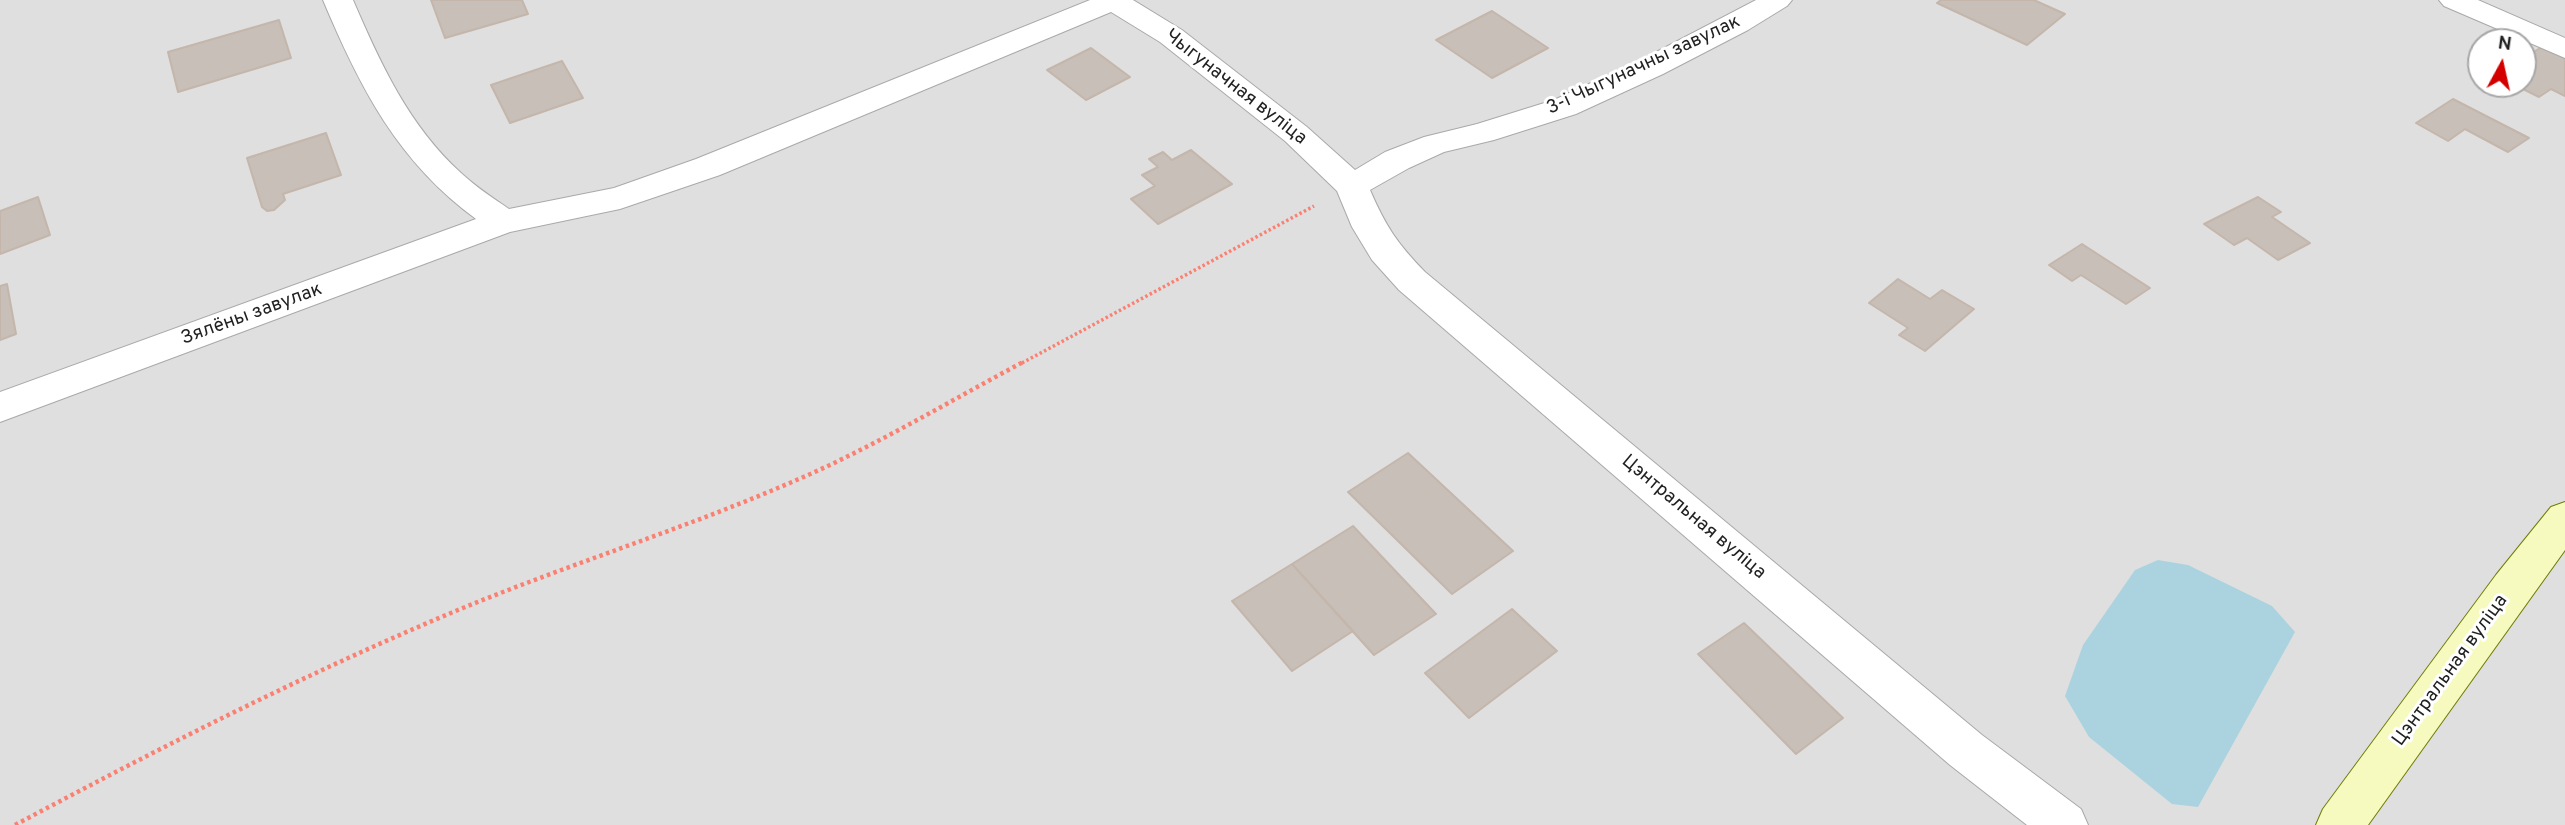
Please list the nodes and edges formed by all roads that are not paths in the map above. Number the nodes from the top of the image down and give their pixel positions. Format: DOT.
graph roads {
  1 [pos="338,0"];
  2 [pos="1777,0"];
  3 [pos="2454,0"];
  4 [pos="1112,1"];
  5 [pos="2565,49"];
  6 [pos="1352,186"];
  7 [pos="503,222"];
  8 [pos="0,407"];
  9 [pos="2565,519"];
  10 [pos="2064,825"];
  11 [pos="2340,825"];
  1 -- 7 [label="street"];
  2 -- 6 [label="street, 3-і Чыгуначны завулак"];
  3 -- 5 [label="street"];
  4 -- 6 [label="street, Чыгуначная вуліца"];
  4 -- 7 [label="street, Зялёны завулак"];
  6 -- 10 [label="street, Цэнтральная вуліца"];
  7 -- 8 [label="street, Зялёны завулак"];
  9 -- 11 [label="street, Цэнтральная вуліца"];
}
